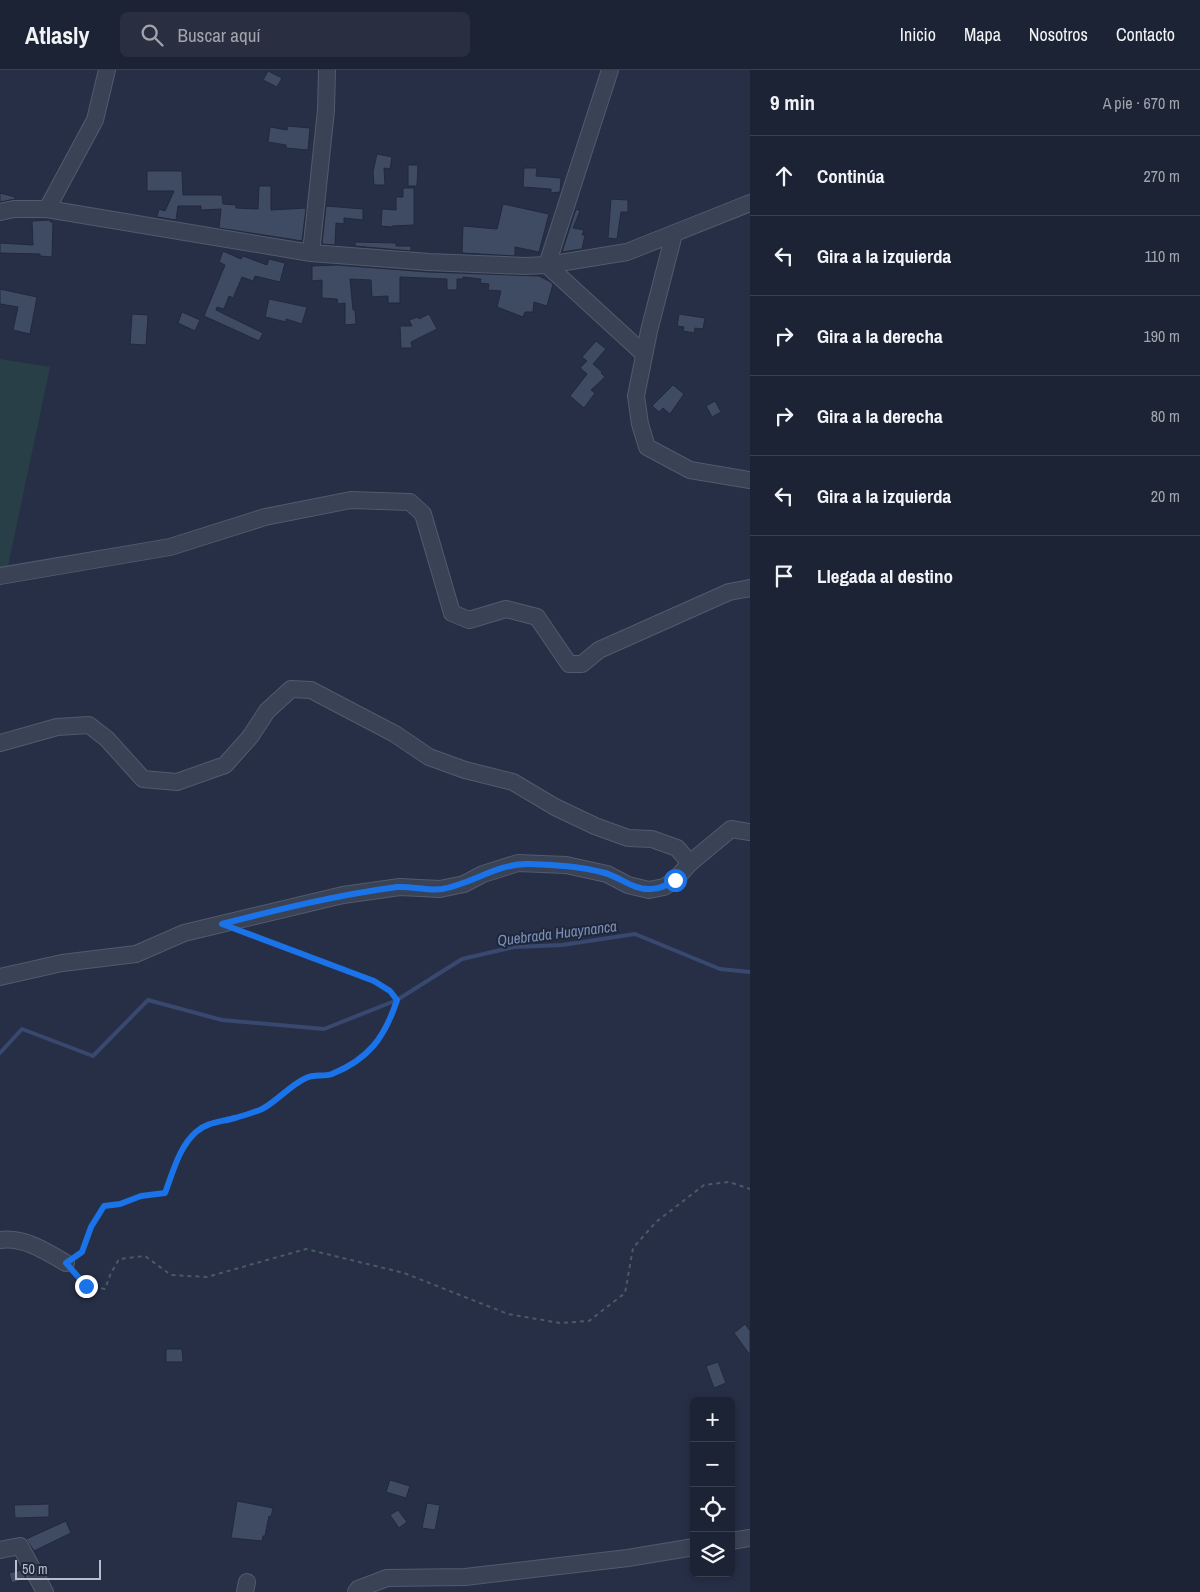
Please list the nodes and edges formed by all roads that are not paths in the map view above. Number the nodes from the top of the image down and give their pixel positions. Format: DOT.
graph roads {
  1 [pos="107,70"];
  2 [pos="327,70"];
  3 [pos="610,70"];
  4 [pos="750,203"];
  5 [pos="47,209"];
  6 [pos="0,212"];
  7 [pos="674,234"];
  8 [pos="311,253"];
  9 [pos="547,265"];
  10 [pos="644,354"];
  11 [pos="750,480"];
  12 [pos="0,576"];
  13 [pos="750,588"];
  14 [pos="0,743"];
  15 [pos="750,832"];
  16 [pos="690,863"];
  17 [pos="0,977"];
  18 [pos="0,1240"];
  19 [pos="66,1263"];
  20 [pos="750,1538"];
  21 [pos="735,1540"];
  22 [pos="690,1548"];
  23 [pos="0,1550"];
  24 [pos="45,1592"];
  25 [pos="356,1592"];
  1 -- 5 [label="street"];
  2 -- 8 [label="street"];
  3 -- 9 [label="street"];
  4 -- 7 [label="street"];
  5 -- 6 [label="street"];
  5 -- 8 [label="street"];
  7 -- 9 [label="street"];
  7 -- 10 [label="street"];
  8 -- 9 [label="street"];
  9 -- 10 [label="street"];
  10 -- 11 [label="street"];
  12 -- 13 [label="street"];
  14 -- 16 [label="street"];
  15 -- 16 [label="street"];
  16 -- 17 [label="street"];
  18 -- 19 [label="street"];
  20 -- 21 [label="street"];
  22 -- 25 [label="street"];
  23 -- 24 [label="street"];
}
